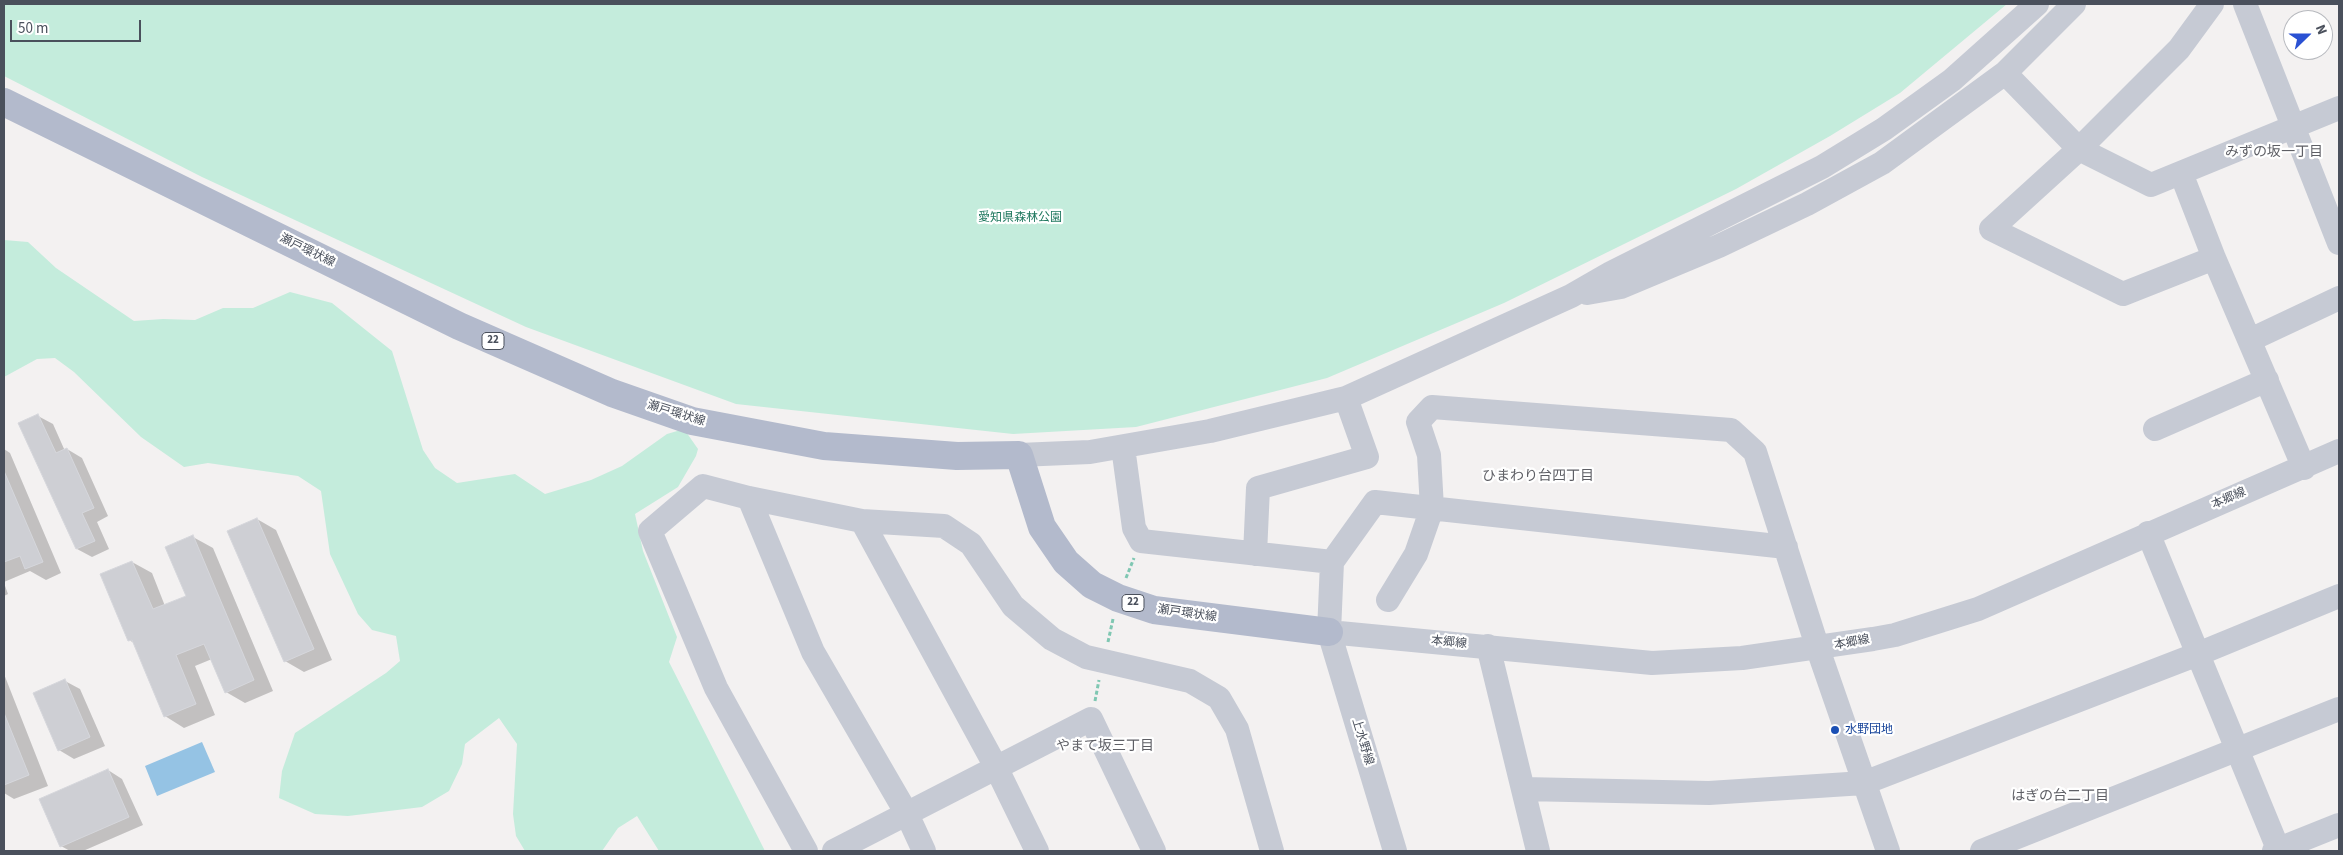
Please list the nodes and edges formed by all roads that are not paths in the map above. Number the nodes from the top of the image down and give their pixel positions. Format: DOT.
graph roads {
  1 [pos="2037,4"];
  2 [pos="2074,4"];
  3 [pos="2212,4"];
  4 [pos="2245,4"];
  5 [pos="2004,73"];
  6 [pos="4,102"];
  7 [pos="2339,108"];
  8 [pos="2294,126"];
  9 [pos="2080,150"];
  10 [pos="2181,173"];
  11 [pos="2339,243"];
  12 [pos="2214,258"];
  13 [pos="1571,296"];
  14 [pos="2339,298"];
  15 [pos="2250,340"];
  16 [pos="2267,380"];
  17 [pos="1346,398"];
  18 [pos="2155,429"];
  19 [pos="1123,447"];
  20 [pos="2339,451"];
  21 [pos="1019,455"];
  22 [pos="2304,468"];
  23 [pos="749,498"];
  24 [pos="1432,508"];
  25 [pos="862,520"];
  26 [pos="2148,533"];
  27 [pos="1786,547"];
  28 [pos="1255,554"];
  29 [pos="1332,562"];
  30 [pos="2339,596"];
  31 [pos="1388,600"];
  32 [pos="1329,632"];
  33 [pos="1488,646"];
  34 [pos="1818,649"];
  35 [pos="2198,654"];
  36 [pos="2339,709"];
  37 [pos="2237,750"];
  38 [pos="996,767"];
  39 [pos="1864,783"];
  40 [pos="1523,789"];
  41 [pos="907,814"];
  42 [pos="2339,825"];
  43 [pos="806,851"];
  44 [pos="834,851"];
  45 [pos="924,851"];
  46 [pos="1037,851"];
  47 [pos="1154,851"];
  48 [pos="1272,851"];
  49 [pos="1395,851"];
  50 [pos="1538,851"];
  51 [pos="1888,851"];
  52 [pos="1982,851"];
  53 [pos="2277,851"];
  1 -- 13 [label="street"];
  2 -- 5 [label="street"];
  3 -- 9 [label="street"];
  4 -- 8 [label="street"];
  5 -- 9 [label="street"];
  5 -- 13 [label="street"];
  6 -- 21 [label="main road, 瀬戸環状線 / 22"];
  7 -- 8 [label="street"];
  8 -- 10 [label="street"];
  8 -- 11 [label="street"];
  9 -- 10 [label="street"];
  9 -- 12 [label="street"];
  10 -- 12 [label="street"];
  12 -- 15 [label="street"];
  13 -- 17 [label="street"];
  14 -- 15 [label="street"];
  15 -- 16 [label="street"];
  16 -- 18 [label="street"];
  16 -- 22 [label="street"];
  17 -- 19 [label="street"];
  17 -- 28 [label="street"];
  19 -- 21 [label="street"];
  19 -- 28 [label="street"];
  20 -- 22 [label="street, 本郷線"];
  21 -- 32 [label="main road, 瀬戸環状線 / 22"];
  22 -- 26 [label="street, 本郷線"];
  23 -- 25 [label="street"];
  23 -- 41 [label="street"];
  23 -- 43 [label="street"];
  24 -- 27 [label="street"];
  24 -- 27 [label="street"];
  24 -- 29 [label="street"];
  24 -- 31 [label="street"];
  25 -- 38 [label="street"];
  25 -- 48 [label="street"];
  26 -- 34 [label="street, 本郷線"];
  26 -- 35 [label="street"];
  27 -- 34 [label="street"];
  28 -- 29 [label="street"];
  29 -- 32 [label="street, 上水野線"];
  30 -- 35 [label="street"];
  32 -- 33 [label="street, 本郷線"];
  32 -- 49 [label="street, 上水野線"];
  33 -- 34 [label="street, 本郷線"];
  33 -- 40 [label="street"];
  34 -- 39 [label="street"];
  35 -- 37 [label="street"];
  35 -- 39 [label="street"];
  36 -- 37 [label="street"];
  37 -- 52 [label="street"];
  37 -- 53 [label="street"];
  38 -- 41 [label="street"];
  38 -- 46 [label="street"];
  38 -- 47 [label="street"];
  39 -- 40 [label="street"];
  39 -- 51 [label="street"];
  40 -- 50 [label="street"];
  41 -- 44 [label="street"];
  41 -- 45 [label="street"];
  42 -- 53 [label="street"];
}
